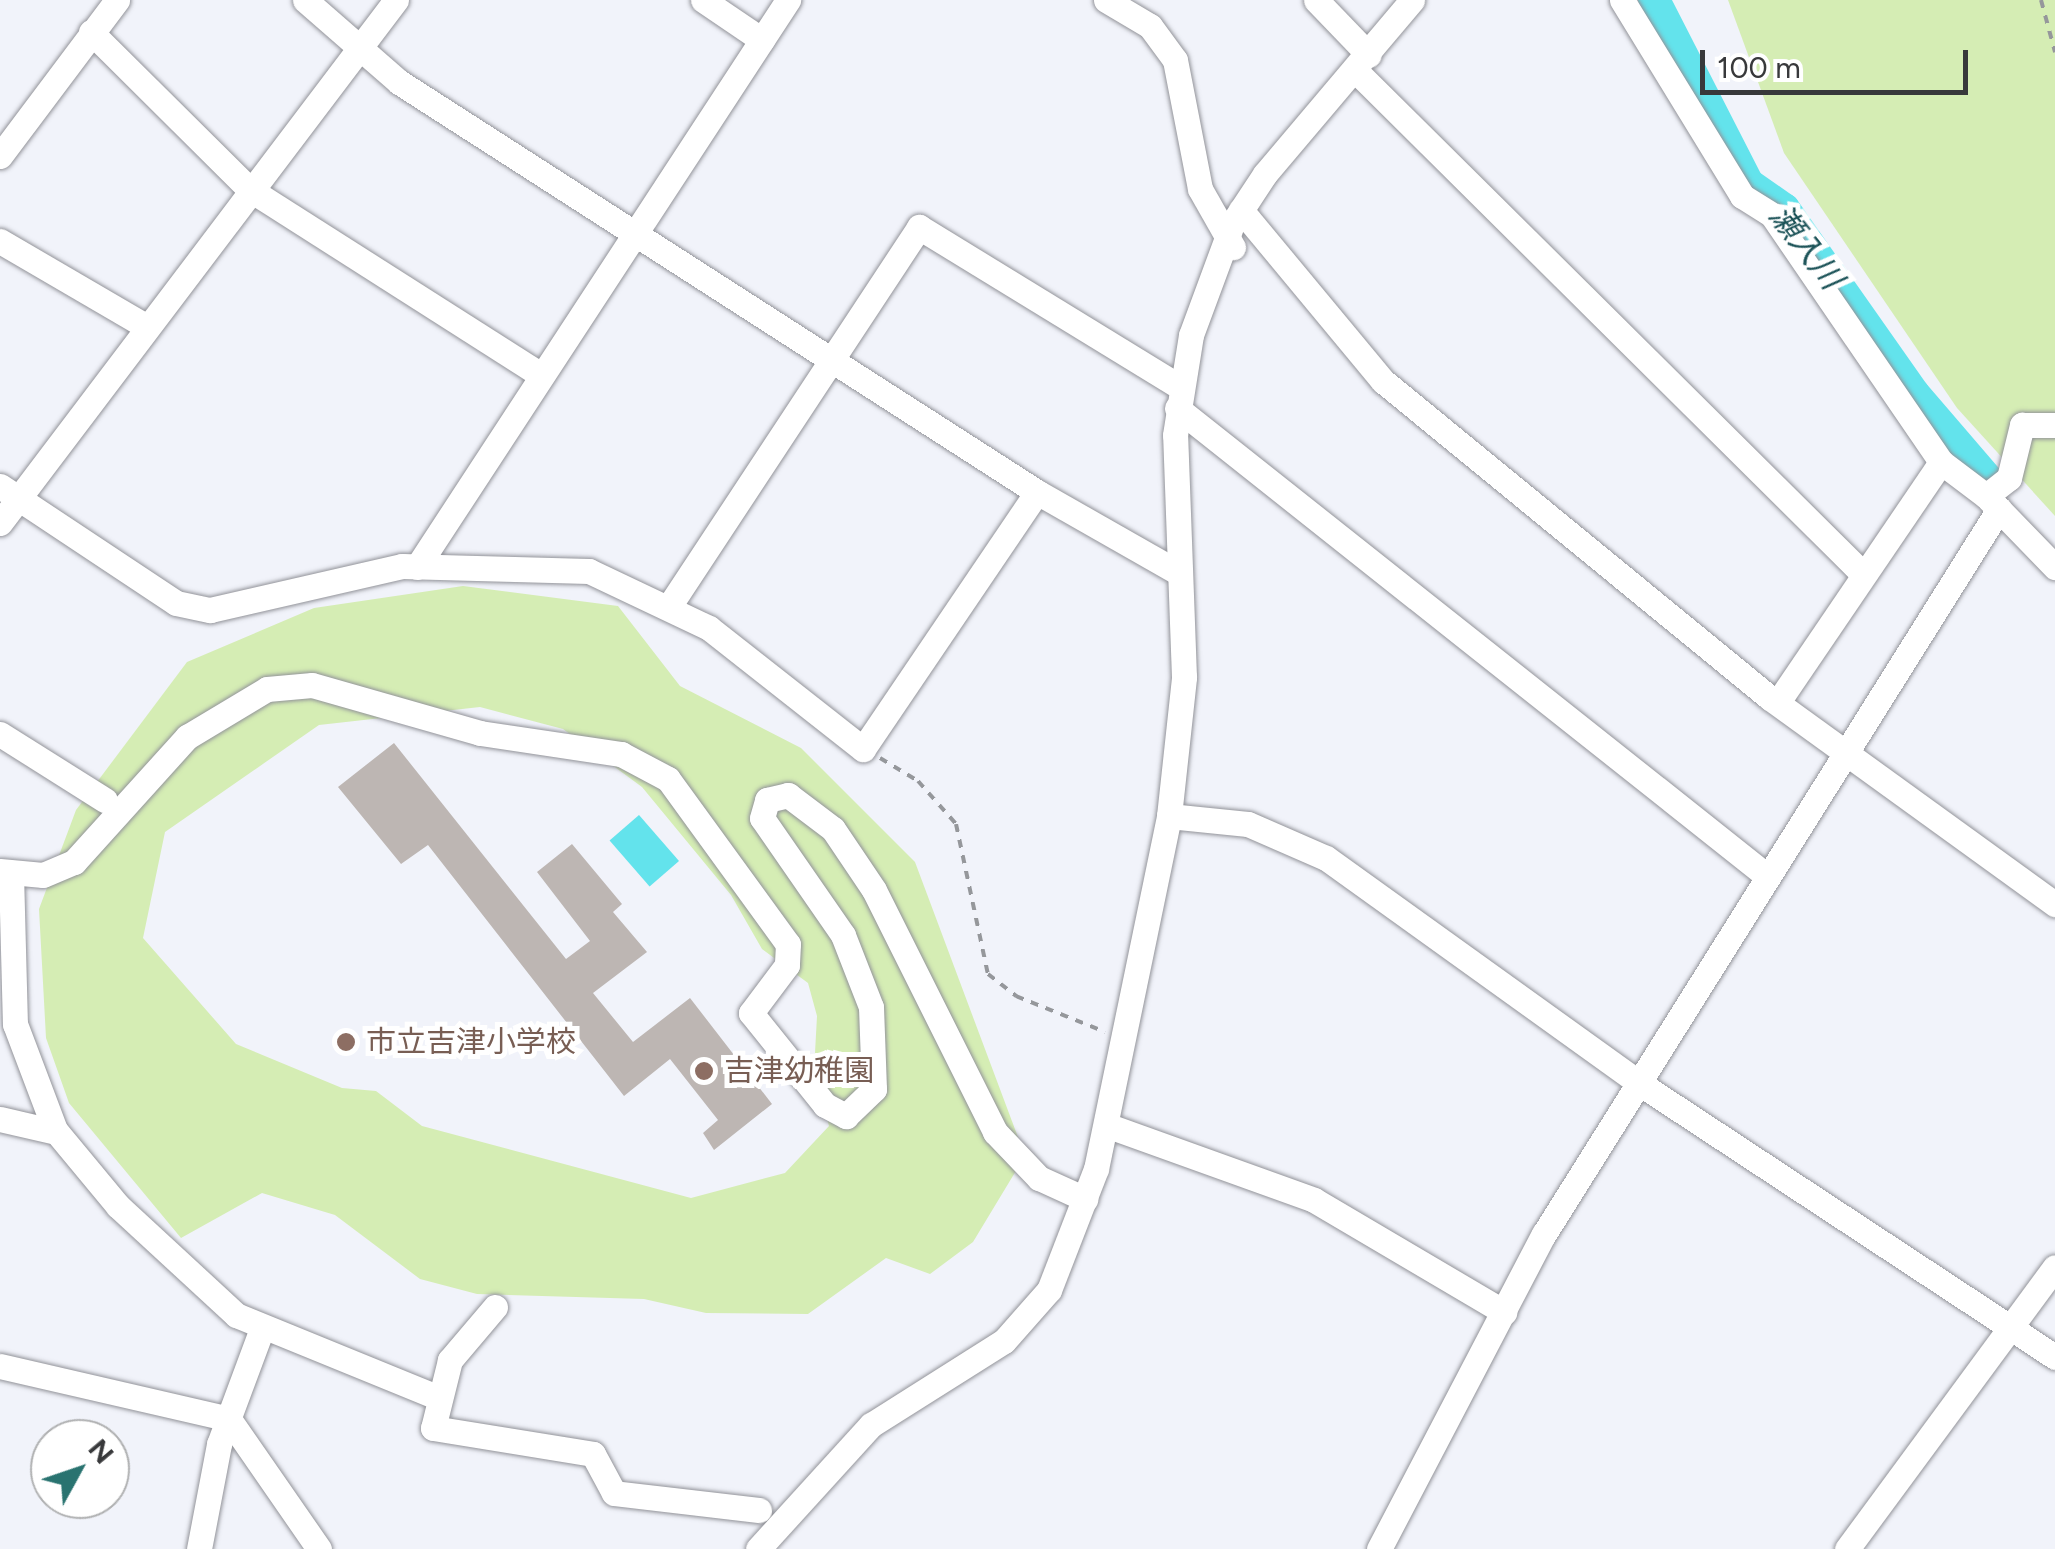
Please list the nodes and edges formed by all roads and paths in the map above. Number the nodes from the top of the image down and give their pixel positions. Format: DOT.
graph roads {
  1 [pos="116,0"];
  2 [pos="306,0"];
  3 [pos="396,0"];
  4 [pos="703,0"];
  5 [pos="788,0"];
  6 [pos="1106,0"];
  7 [pos="1316,0"];
  8 [pos="1412,0"];
  9 [pos="1622,0"];
  10 [pos="2041,0"];
  11 [pos="92,32"];
  12 [pos="762,40"];
  13 [pos="354,46"];
  14 [pos="2055,52"];
  15 [pos="1362,62"];
  16 [pos="0,156"];
  17 [pos="249,188"];
  18 [pos="1241,210"];
  19 [pos="635,236"];
  20 [pos="0,241"];
  21 [pos="1230,242"];
  22 [pos="147,326"];
  23 [pos="833,362"];
  24 [pos="541,375"];
  25 [pos="1179,398"];
  26 [pos="2055,425"];
  27 [pos="1941,462"];
  28 [pos="10,491"];
  29 [pos="1036,492"];
  30 [pos="1992,502"];
  31 [pos="0,522"];
  32 [pos="416,567"];
  33 [pos="2055,567"];
  34 [pos="1174,570"];
  35 [pos="1863,574"];
  36 [pos="670,605"];
  37 [pos="1778,702"];
  38 [pos="0,734"];
  39 [pos="863,749"];
  40 [pos="1847,754"];
  41 [pos="106,800"];
  42 [pos="1170,816"];
  43 [pos="5,872"];
  44 [pos="1768,876"];
  45 [pos="2055,904"];
  46 [pos="1105,1032"];
  47 [pos="1636,1081"];
  48 [pos="0,1118"];
  49 [pos="1106,1125"];
  50 [pos="56,1132"];
  51 [pos="1085,1199"];
  52 [pos="2055,1268"];
  53 [pos="495,1306"];
  54 [pos="1504,1312"];
  55 [pos="2014,1327"];
  56 [pos="261,1330"];
  57 [pos="2055,1357"];
  58 [pos="0,1366"];
  59 [pos="437,1396"];
  60 [pos="229,1419"];
  61 [pos="759,1510"];
  62 [pos="199,1549"];
  63 [pos="319,1549"];
  64 [pos="758,1549"];
  65 [pos="1379,1549"];
  66 [pos="1847,1549"];
  1 -- 11 [label="street"];
  2 -- 13 [label="street"];
  3 -- 13 [label="street"];
  4 -- 12 [label="street"];
  5 -- 12 [label="street"];
  6 -- 21 [label="street"];
  7 -- 15 [label="street"];
  8 -- 15 [label="street"];
  9 -- 27 [label="street"];
  10 -- 14 [label="path"];
  11 -- 16 [label="street"];
  11 -- 17 [label="street"];
  12 -- 19 [label="street"];
  13 -- 17 [label="street"];
  13 -- 19 [label="street"];
  15 -- 18 [label="street"];
  15 -- 35 [label="street"];
  17 -- 22 [label="street"];
  17 -- 24 [label="street"];
  18 -- 21 [label="street"];
  18 -- 37 [label="street"];
  19 -- 23 [label="street"];
  19 -- 24 [label="street"];
  20 -- 22 [label="street"];
  21 -- 25 [label="street"];
  22 -- 28 [label="street"];
  23 -- 25 [label="street"];
  23 -- 29 [label="street"];
  23 -- 36 [label="street"];
  24 -- 32 [label="street"];
  25 -- 34 [label="street"];
  25 -- 44 [label="street"];
  26 -- 30 [label="street"];
  27 -- 30 [label="street"];
  27 -- 35 [label="street"];
  28 -- 31 [label="street"];
  28 -- 32 [label="street"];
  29 -- 34 [label="street"];
  29 -- 39 [label="street"];
  30 -- 33 [label="street"];
  30 -- 40 [label="street"];
  32 -- 36 [label="street"];
  34 -- 42 [label="street"];
  35 -- 37 [label="street"];
  36 -- 39 [label="street"];
  37 -- 40 [label="street"];
  38 -- 41 [label="street"];
  39 -- 46 [label="path"];
  40 -- 44 [label="street"];
  40 -- 45 [label="street"];
  42 -- 47 [label="street"];
  42 -- 49 [label="street"];
  43 -- 50 [label="street"];
  43 -- 51 [label="street"];
  44 -- 47 [label="street"];
  47 -- 54 [label="street"];
  47 -- 55 [label="street"];
  48 -- 50 [label="street"];
  49 -- 51 [label="street"];
  49 -- 54 [label="street"];
  50 -- 56 [label="street"];
  51 -- 64 [label="street"];
  52 -- 55 [label="street"];
  53 -- 59 [label="street"];
  54 -- 65 [label="street"];
  55 -- 57 [label="street"];
  55 -- 66 [label="street"];
  56 -- 59 [label="street"];
  56 -- 60 [label="street"];
  58 -- 60 [label="street"];
  59 -- 61 [label="street"];
  60 -- 62 [label="street"];
  60 -- 63 [label="street"];
}
